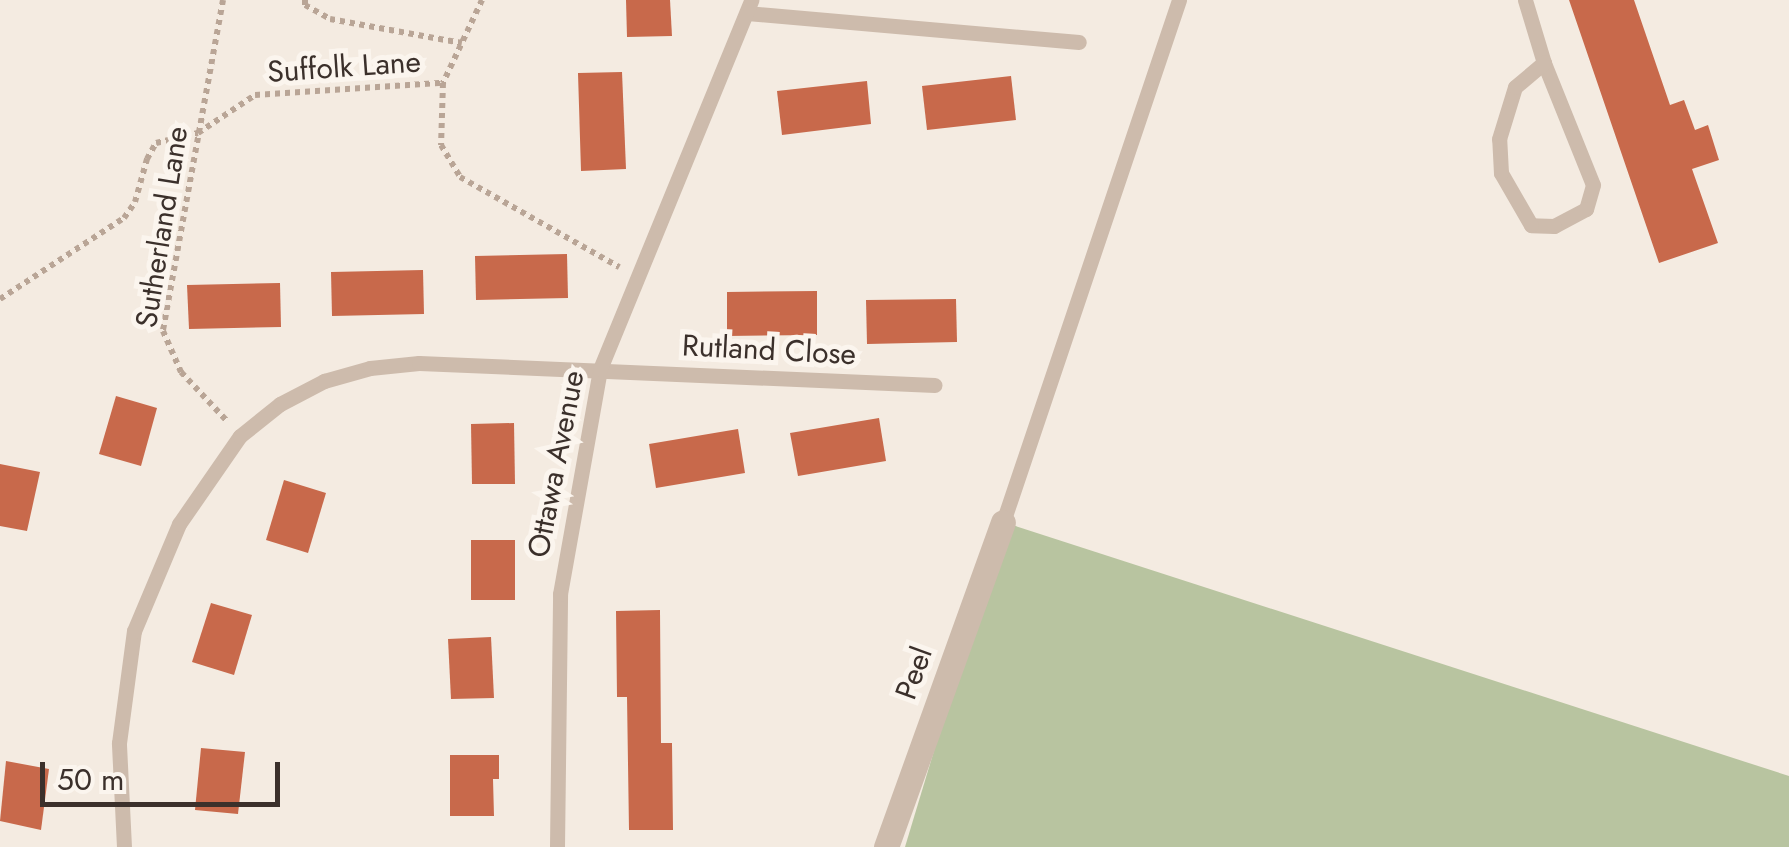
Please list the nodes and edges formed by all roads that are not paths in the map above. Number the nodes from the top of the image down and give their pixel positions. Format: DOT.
graph roads {
  1 [pos="1179,0"];
  2 [pos="1526,0"];
  3 [pos="749,6"];
  4 [pos="1079,42"];
  5 [pos="1544,63"];
  6 [pos="600,369"];
  7 [pos="936,385"];
  8 [pos="1002,522"];
  9 [pos="124,847"];
  10 [pos="557,847"];
  11 [pos="886,847"];
  1 -- 8 [label="lane"];
  2 -- 5 [label="lane"];
  3 -- 4 [label="lane"];
  3 -- 6 [label="lane, Ottawa Avenue"];
  5 -- 5 [label="lane"];
  6 -- 7 [label="lane, Rutland Close"];
  6 -- 9 [label="lane, Rutland Close"];
  6 -- 10 [label="lane, Ottawa Avenue"];
  8 -- 11 [label="street, Peel"];
}
